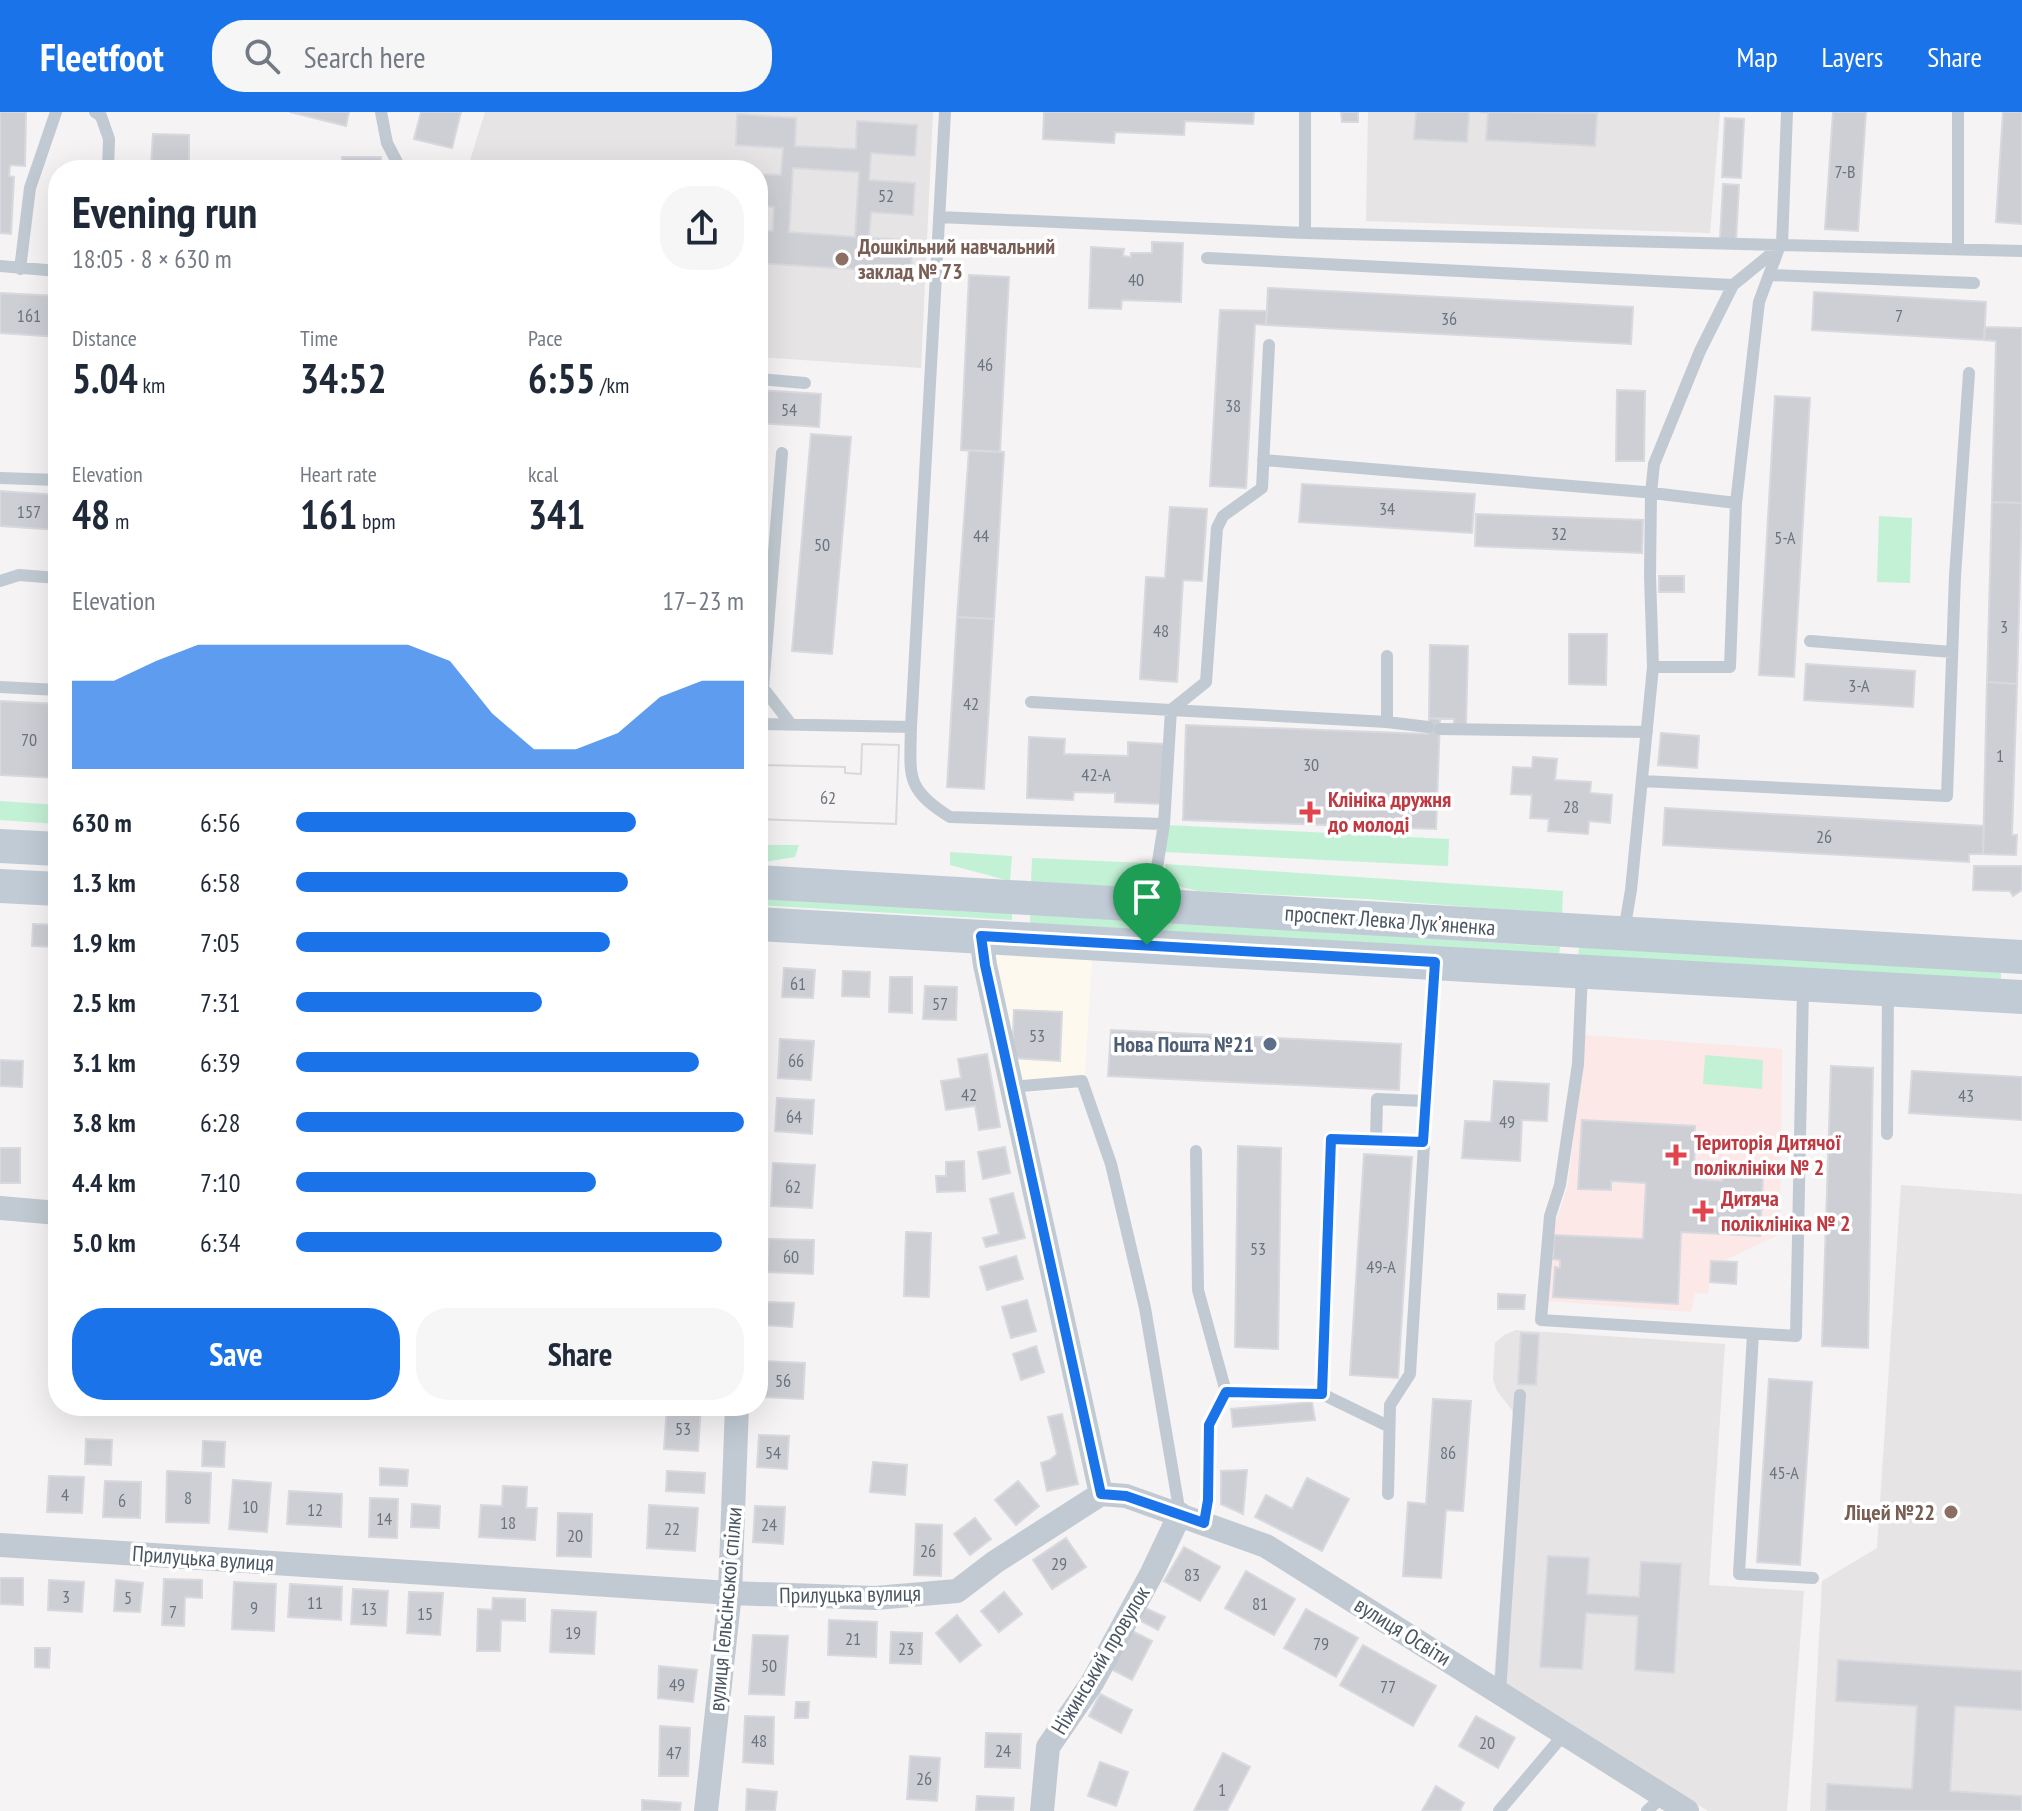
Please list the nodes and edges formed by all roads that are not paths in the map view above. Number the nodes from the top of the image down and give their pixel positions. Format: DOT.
graph roads {
  1 [pos="56,112"];
  2 [pos="95,112"];
  3 [pos="381,112"];
  4 [pos="945,112"];
  5 [pos="1305,112"];
  6 [pos="1787,112"];
  7 [pos="1958,112"];
  8 [pos="108,160"];
  9 [pos="396,160"];
  10 [pos="939,217"];
  11 [pos="1305,233"];
  12 [pos="1780,246"];
  13 [pos="1958,249"];
  14 [pos="2022,251"];
  15 [pos="1207,258"];
  16 [pos="0,266"];
  17 [pos="20,269"];
  18 [pos="48,270"];
  19 [pos="1770,275"];
  20 [pos="1974,283"];
  21 [pos="1733,285"];
  22 [pos="1269,345"];
  23 [pos="1969,373"];
  24 [pos="768,380"];
  25 [pos="805,383"];
  26 [pos="782,453"];
  27 [pos="1263,460"];
  28 [pos="0,478"];
  29 [pos="48,480"];
  30 [pos="1651,493"];
  31 [pos="1736,503"];
  32 [pos="48,577"];
  33 [pos="0,581"];
  34 [pos="768,608"];
  35 [pos="1810,641"];
  36 [pos="1952,652"];
  37 [pos="1387,656"];
  38 [pos="1653,667"];
  39 [pos="0,687"];
  40 [pos="48,689"];
  41 [pos="768,694"];
  42 [pos="1031,702"];
  43 [pos="1171,710"];
  44 [pos="1387,722"];
  45 [pos="790,723"];
  46 [pos="768,724"];
  47 [pos="911,727"];
  48 [pos="1647,732"];
  49 [pos="1642,781"];
  50 [pos="1164,824"];
  51 [pos="0,846"];
  52 [pos="48,848"];
  53 [pos="768,883"];
  54 [pos="0,886"];
  55 [pos="48,888"];
  56 [pos="1151,905"];
  57 [pos="768,925"];
  58 [pos="1623,935"];
  59 [pos="981,936"];
  60 [pos="2022,957"];
  61 [pos="1435,962"];
  62 [pos="1583,970"];
  63 [pos="1803,984"];
  64 [pos="1888,990"];
  65 [pos="2022,997"];
  66 [pos="1011,1087"];
  67 [pos="1425,1101"];
  68 [pos="1887,1134"];
  69 [pos="1376,1140"];
  70 [pos="1423,1142"];
  71 [pos="1196,1151"];
  72 [pos="0,1208"];
  73 [pos="48,1212"];
  74 [pos="1753,1334"];
  75 [pos="1226,1392"];
  76 [pos="1322,1394"];
  77 [pos="1520,1395"];
  78 [pos="737,1416"];
  79 [pos="1388,1426"];
  80 [pos="1101,1494"];
  81 [pos="1388,1494"];
  82 [pos="1180,1514"];
  83 [pos="1204,1523"];
  84 [pos="0,1545"];
  85 [pos="1813,1578"];
  86 [pos="730,1593"];
  87 [pos="1500,1692"];
  88 [pos="1565,1733"];
  89 [pos="1655,1803"];
  90 [pos="706,1811"];
  91 [pos="1042,1811"];
  92 [pos="1499,1811"];
  93 [pos="1687,1811"];
  1 -- 17 [label="lane"];
  2 -- 8 [label="lane"];
  3 -- 9 [label="lane"];
  4 -- 10 [label="lane"];
  5 -- 11 [label="lane"];
  6 -- 12 [label="lane"];
  7 -- 13 [label="lane"];
  10 -- 11 [label="lane"];
  10 -- 47 [label="lane"];
  11 -- 12 [label="lane"];
  12 -- 13 [label="lane"];
  12 -- 19 [label="lane"];
  12 -- 21 [label="lane"];
  13 -- 14 [label="lane"];
  15 -- 21 [label="lane"];
  16 -- 17 [label="lane"];
  17 -- 18 [label="lane"];
  19 -- 20 [label="lane"];
  19 -- 31 [label="lane"];
  21 -- 30 [label="lane"];
  22 -- 27 [label="lane"];
  23 -- 36 [label="lane"];
  24 -- 25 [label="lane"];
  26 -- 34 [label="lane"];
  27 -- 30 [label="lane"];
  27 -- 43 [label="lane"];
  28 -- 29 [label="lane"];
  30 -- 31 [label="lane"];
  30 -- 38 [label="lane"];
  31 -- 38 [label="lane"];
  32 -- 33 [label="lane"];
  35 -- 36 [label="lane"];
  36 -- 49 [label="lane"];
  37 -- 44 [label="lane"];
  38 -- 48 [label="lane"];
  39 -- 40 [label="lane"];
  41 -- 45 [label="lane"];
  42 -- 43 [label="lane"];
  43 -- 44 [label="lane"];
  43 -- 50 [label="lane"];
  44 -- 48 [label="lane"];
  45 -- 46 [label="lane"];
  45 -- 47 [label="lane"];
  47 -- 50 [label="lane"];
  48 -- 49 [label="lane"];
  49 -- 58 [label="lane"];
  50 -- 56 [label="lane"];
  51 -- 52 [label="main road"];
  53 -- 56 [label="main road, проспект Левка Лукʼяненка"];
  54 -- 55 [label="main road"];
  56 -- 58 [label="main road, проспект Левка Лукʼяненка"];
  57 -- 59 [label="main road, проспект Левка Лукʼяненка"];
  58 -- 60 [label="main road, проспект Левка Лукʼяненка"];
  59 -- 61 [label="main road, проспект Левка Лукʼяненка"];
  59 -- 66 [label="street"];
  61 -- 62 [label="main road, проспект Левка Лукʼяненка"];
  61 -- 67 [label="lane"];
  62 -- 63 [label="main road, проспект Левка Лукʼяненка"];
  62 -- 74 [label="lane"];
  63 -- 64 [label="main road, проспект Левка Лукʼяненка"];
  63 -- 74 [label="lane"];
  64 -- 65 [label="main road, проспект Левка Лукʼяненка"];
  64 -- 68 [label="lane"];
  66 -- 80 [label="street"];
  66 -- 82 [label="lane"];
  67 -- 69 [label="lane"];
  67 -- 70 [label="lane"];
  69 -- 70 [label="lane"];
  69 -- 76 [label="lane"];
  70 -- 79 [label="lane"];
  71 -- 75 [label="lane"];
  72 -- 73 [label="street"];
  74 -- 85 [label="lane"];
  75 -- 76 [label="lane"];
  75 -- 83 [label="lane"];
  76 -- 79 [label="lane"];
  77 -- 87 [label="lane"];
  78 -- 86 [label="street, вулиця Гельсінської спілки"];
  79 -- 81 [label="lane"];
  80 -- 82 [label="street, вулиця Освіти"];
  80 -- 86 [label="street, Прилуцька вулиця"];
  82 -- 83 [label="street, вулиця Освіти"];
  82 -- 91 [label="street, Ніжинський провулок"];
  83 -- 87 [label="street, вулиця Освіти"];
  84 -- 86 [label="street, Прилуцька вулиця"];
  86 -- 90 [label="street, вулиця Гельсінської спілки"];
  87 -- 88 [label="street, вулиця Освіти"];
  88 -- 89 [label="street, вулиця Освіти"];
  88 -- 92 [label="lane"];
  89 -- 93 [label="street, вулиця Освіти"];
}
